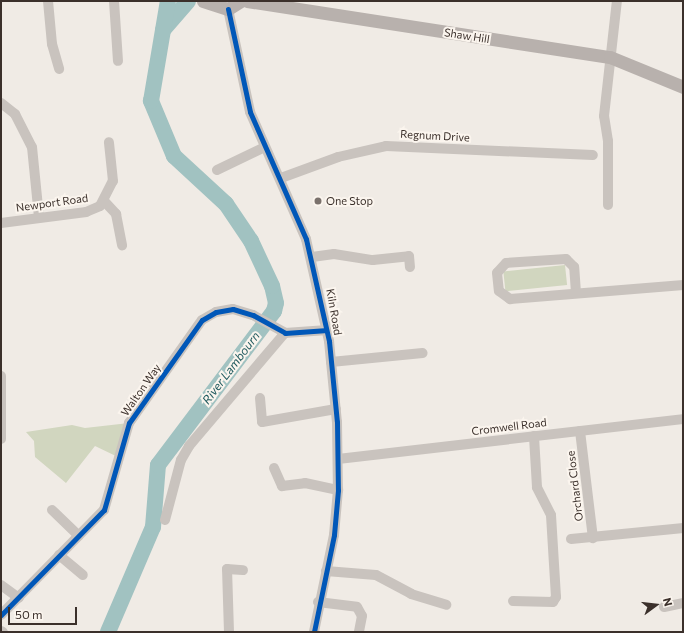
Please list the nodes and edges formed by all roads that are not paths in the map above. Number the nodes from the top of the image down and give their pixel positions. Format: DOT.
graph roads {
  1 [pos="48,1"];
  2 [pos="114,1"];
  3 [pos="203,1"];
  4 [pos="241,1"];
  5 [pos="247,1"];
  6 [pos="616,1"];
  7 [pos="228,9"];
  8 [pos="610,57"];
  9 [pos="118,61"];
  10 [pos="58,69"];
  11 [pos="683,87"];
  12 [pos="1,103"];
  13 [pos="109,142"];
  14 [pos="265,147"];
  15 [pos="593,155"];
  16 [pos="217,170"];
  17 [pos="281,178"];
  18 [pos="104,201"];
  19 [pos="608,205"];
  20 [pos="39,217"];
  21 [pos="1,223"];
  22 [pos="122,245"];
  23 [pos="312,257"];
  24 [pos="373,260"];
  25 [pos="410,267"];
  26 [pos="372,270"];
  27 [pos="683,285"];
  28 [pos="576,292"];
  29 [pos="324,330"];
  30 [pos="282,332"];
  31 [pos="423,353"];
  32 [pos="332,362"];
  33 [pos="1,376"];
  34 [pos="260,398"];
  35 [pos="336,409"];
  36 [pos="683,419"];
  37 [pos="580,431"];
  38 [pos="534,436"];
  39 [pos="1,439"];
  40 [pos="338,459"];
  41 [pos="274,468"];
  42 [pos="338,490"];
  43 [pos="52,510"];
  44 [pos="165,520"];
  45 [pos="683,528"];
  46 [pos="79,536"];
  47 [pos="593,538"];
  48 [pos="571,539"];
  49 [pos="59,555"];
  50 [pos="243,570"];
  51 [pos="326,571"];
  52 [pos="83,575"];
  53 [pos="1,585"];
  54 [pos="19,598"];
  55 [pos="513,601"];
  56 [pos="318,602"];
  57 [pos="683,603"];
  58 [pos="446,605"];
  59 [pos="664,607"];
  60 [pos="1,615"];
  61 [pos="229,632"];
  62 [pos="314,632"];
  63 [pos="359,632"];
  1 -- 10 [label="street"];
  2 -- 9 [label="street"];
  3 -- 7 [label="main road"];
  4 -- 7 [label="main road"];
  5 -- 8 [label="main road, Shaw Hill"];
  6 -- 8 [label="street"];
  7 -- 14 [label="street, Kiln Road"];
  8 -- 11 [label="main road, Shaw Hill"];
  8 -- 19 [label="street"];
  12 -- 20 [label="street"];
  13 -- 18 [label="street, Newport Road"];
  14 -- 16 [label="street"];
  14 -- 17 [label="street, Kiln Road"];
  15 -- 17 [label="street, Regnum Drive"];
  17 -- 23 [label="street, Kiln Road"];
  18 -- 20 [label="street, Newport Road"];
  18 -- 22 [label="street, Newport Road"];
  20 -- 21 [label="street, Newport Road"];
  23 -- 24 [label="street"];
  23 -- 29 [label="street, Kiln Road"];
  24 -- 25 [label="street"];
  24 -- 26 [label="street"];
  27 -- 28 [label="street"];
  28 -- 28 [label="street"];
  29 -- 30 [label="street"];
  29 -- 32 [label="street, Kiln Road"];
  30 -- 44 [label="street"];
  30 -- 46 [label="street, Walton Way"];
  31 -- 32 [label="street"];
  32 -- 35 [label="street, Kiln Road"];
  33 -- 39 [label="street"];
  34 -- 35 [label="street"];
  35 -- 40 [label="street, Kiln Road"];
  36 -- 37 [label="street, Cromwell Road"];
  37 -- 38 [label="street, Cromwell Road"];
  37 -- 47 [label="street, Orchard Close"];
  38 -- 40 [label="street, Cromwell Road"];
  38 -- 55 [label="street"];
  40 -- 42 [label="street, Kiln Road"];
  41 -- 42 [label="street"];
  42 -- 51 [label="street, Kiln Road"];
  43 -- 46 [label="street"];
  45 -- 47 [label="street"];
  46 -- 49 [label="street, Walton Way"];
  47 -- 48 [label="street"];
  49 -- 52 [label="street"];
  49 -- 54 [label="street, Walton Way"];
  50 -- 61 [label="street"];
  51 -- 56 [label="street, Kiln Road"];
  51 -- 58 [label="street"];
  53 -- 54 [label="street"];
  54 -- 60 [label="street, Walton Way"];
  56 -- 62 [label="street, Kiln Road"];
  56 -- 63 [label="street"];
  57 -- 59 [label="street"];
}
